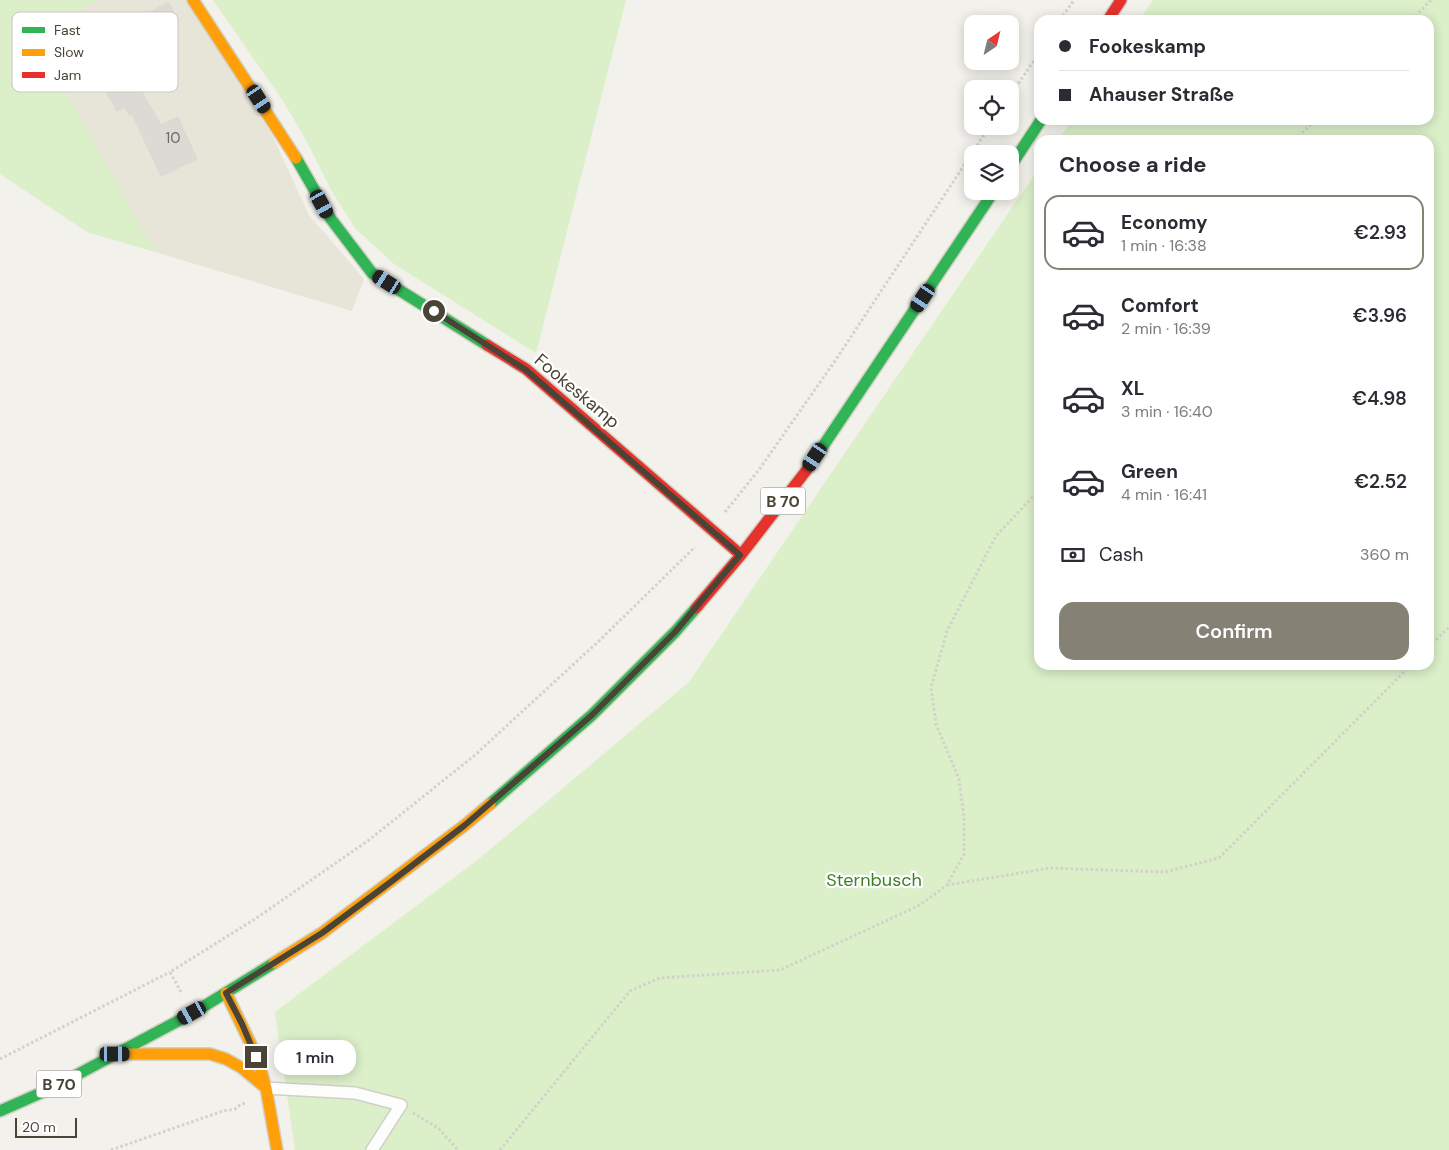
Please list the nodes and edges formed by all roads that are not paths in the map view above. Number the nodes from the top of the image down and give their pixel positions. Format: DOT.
graph roads {
  1 [pos="193,0"];
  2 [pos="1121,0"];
  3 [pos="1111,15"];
  4 [pos="1038,125"];
  5 [pos="1019,153"];
  6 [pos="988,200"];
  7 [pos="740,555"];
  8 [pos="226,993"];
  9 [pos="115,1054"];
  10 [pos="266,1088"];
  11 [pos="0,1111"];
  12 [pos="277,1150"];
  13 [pos="372,1150"];
  1 -- 7 [label="main road, Fookeskamp"];
  2 -- 3 [label="main road"];
  4 -- 5 [label="main road"];
  6 -- 7 [label="main road, B 70"];
  7 -- 8 [label="main road, B 70"];
  8 -- 9 [label="main road, B 70"];
  8 -- 10 [label="main road"];
  9 -- 10 [label="main road"];
  9 -- 11 [label="main road, B 70"];
  10 -- 12 [label="main road"];
  10 -- 13 [label="lane"];
}
